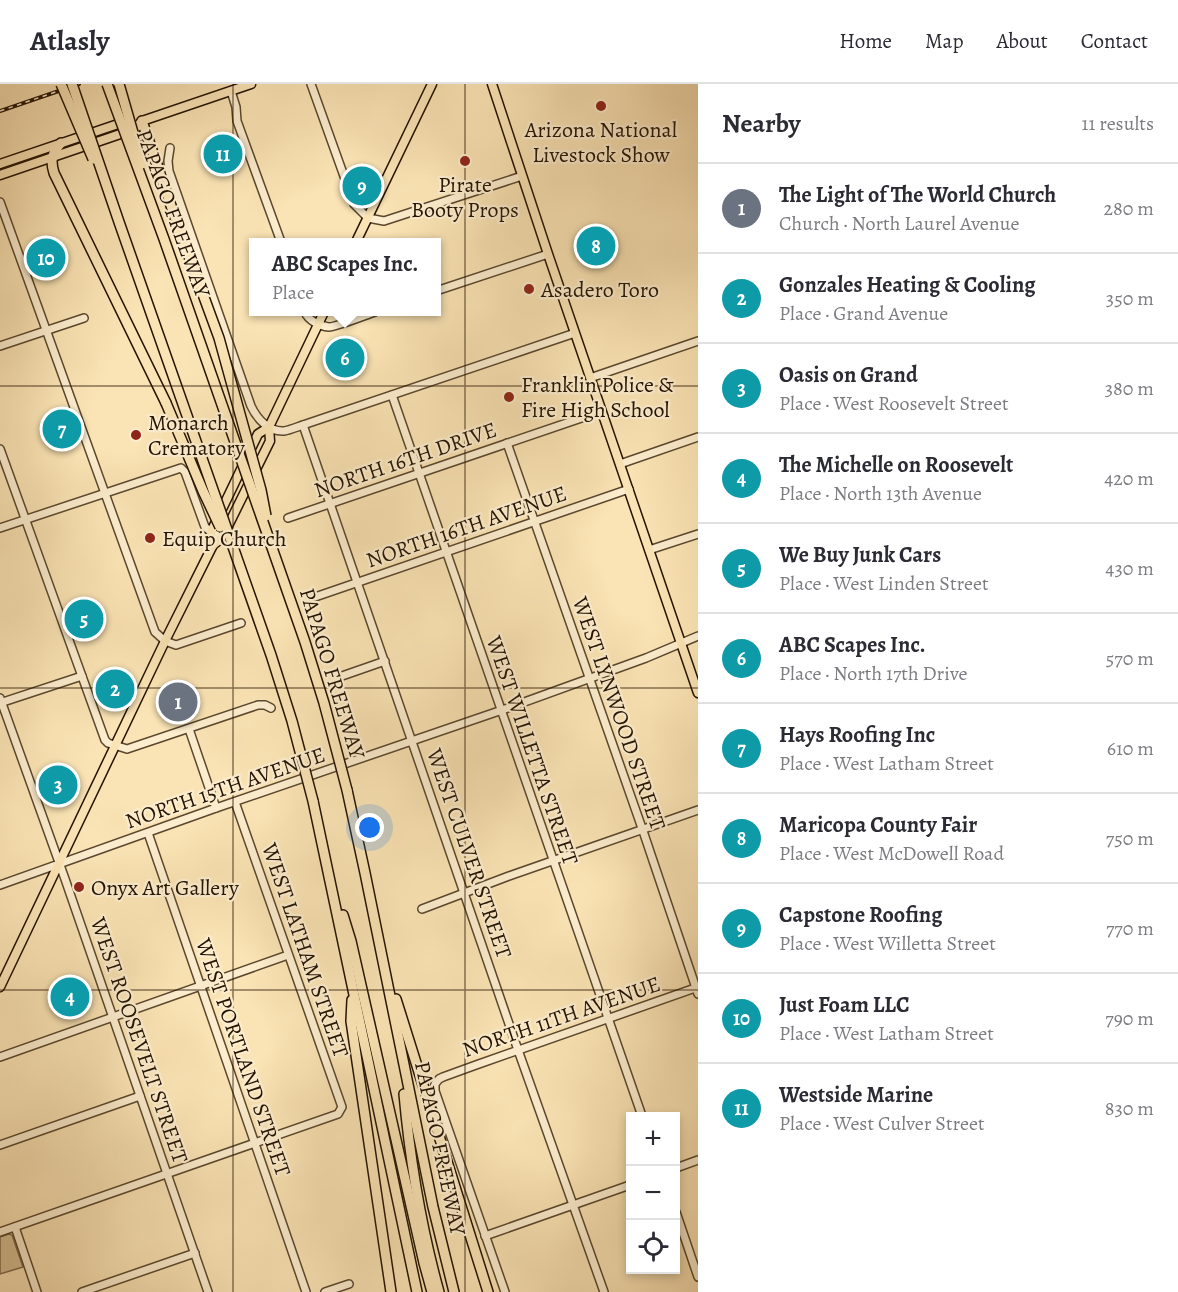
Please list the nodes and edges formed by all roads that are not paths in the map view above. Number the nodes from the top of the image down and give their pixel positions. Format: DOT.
graph roads {
  1 [pos="61,84"];
  2 [pos="72,84"];
  3 [pos="107,84"];
  4 [pos="119,84"];
  5 [pos="251,84"];
  6 [pos="311,84"];
  7 [pos="432,84"];
  8 [pos="492,84"];
  9 [pos="231,91"];
  10 [pos="142,121"];
  11 [pos="61,143"];
  12 [pos="170,148"];
  13 [pos="51,159"];
  14 [pos="0,164"];
  15 [pos="0,176"];
  16 [pos="522,176"];
  17 [pos="0,202"];
  18 [pos="368,218"];
  19 [pos="119,222"];
  20 [pos="279,238"];
  21 [pos="358,238"];
  22 [pos="164,239"];
  23 [pos="548,254"];
  24 [pos="441,289"];
  25 [pos="307,316"];
  26 [pos="322,316"];
  27 [pos="363,316"];
  28 [pos="84,318"];
  29 [pos="318,324"];
  30 [pos="45,331"];
  31 [pos="575,333"];
  32 [pos="698,340"];
  33 [pos="0,346"];
  34 [pos="590,378"];
  35 [pos="392,395"];
  36 [pos="602,411"];
  37 [pos="303,425"];
  38 [pos="269,427"];
  39 [pos="698,437"];
  40 [pos="507,443"];
  41 [pos="0,449"];
  42 [pos="620,464"];
  43 [pos="419,473"];
  44 [pos="629,489"];
  45 [pos="105,493"];
  46 [pos="331,504"];
  47 [pos="288,518"];
  48 [pos="25,519"];
  49 [pos="534,521"];
  50 [pos="0,528"];
  51 [pos="211,532"];
  52 [pos="698,534"];
  53 [pos="222,538"];
  54 [pos="270,542"];
  55 [pos="213,544"];
  56 [pos="649,550"];
  57 [pos="446,552"];
  58 [pos="239,564"];
  59 [pos="358,582"];
  60 [pos="315,597"];
  61 [pos="241,623"];
  62 [pos="698,636"];
  63 [pos="165,641"];
  64 [pos="681,644"];
  65 [pos="385,661"];
  66 [pos="342,675"];
  67 [pos="82,676"];
  68 [pos="589,679"];
  69 [pos="698,693"];
  70 [pos="1,701"];
  71 [pos="271,708"];
  72 [pos="501,710"];
  73 [pos="189,729"];
  74 [pos="412,741"];
  75 [pos="115,746"];
  76 [pos="235,802"];
  77 [pos="216,808"];
  78 [pos="698,810"];
  79 [pos="643,831"];
  80 [pos="148,833"];
  81 [pos="326,855"];
  82 [pos="552,861"];
  83 [pos="59,864"];
  84 [pos="0,885"];
  85 [pos="465,893"];
  86 [pos="422,909"];
  87 [pos="382,954"];
  88 [pos="288,955"];
  89 [pos="201,986"];
  90 [pos="352,986"];
  91 [pos="0,987"];
  92 [pos="697,990"];
  93 [pos="113,1017"];
  94 [pos="607,1019"];
  95 [pos="400,1047"];
  96 [pos="518,1050"];
  97 [pos="0,1057"];
  98 [pos="140,1096"];
  99 [pos="641,1112"];
  100 [pos="255,1143"];
  101 [pos="0,1145"];
  102 [pos="698,1160"];
  103 [pos="680,1166"];
  104 [pos="167,1174"];
  105 [pos="626,1186"];
  106 [pos="573,1204"];
  107 [pos="678,1220"];
  108 [pos="15,1227"];
  109 [pos="0,1232"];
  110 [pos="485,1236"];
  111 [pos="195,1253"];
  112 [pos="698,1277"];
  113 [pos="37,1292"];
  114 [pos="82,1292"];
  115 [pos="208,1292"];
  116 [pos="306,1292"];
  117 [pos="325,1292"];
  118 [pos="337,1292"];
  119 [pos="391,1292"];
  120 [pos="417,1292"];
  121 [pos="432,1292"];
  122 [pos="439,1292"];
  123 [pos="454,1292"];
  124 [pos="488,1292"];
  125 [pos="505,1292"];
  126 [pos="604,1292"];
  1 -- 19 [label="highway, bridge"];
  2 -- 19 [label="highway, bridge"];
  3 -- 22 [label="highway, PAPAGO FREEWAY, bridge"];
  4 -- 22 [label="highway, bridge"];
  5 -- 9 [label="main road"];
  6 -- 18 [label="street"];
  7 -- 18 [label="main road"];
  8 -- 16 [label="main road"];
  9 -- 10 [label="main road"];
  9 -- 20 [label="street"];
  10 -- 11 [label="main road"];
  10 -- 13 [label="main road"];
  10 -- 54 [label="highway, bridge"];
  11 -- 13 [label="highway"];
  11 -- 14 [label="main road"];
  12 -- 38 [label="street"];
  13 -- 15 [label="main road"];
  13 -- 58 [label="highway, bridge"];
  16 -- 18 [label="street"];
  16 -- 23 [label="main road"];
  17 -- 30 [label="street"];
  18 -- 21 [label="main road"];
  19 -- 58 [label="highway, bridge"];
  22 -- 54 [label="highway, PAPAGO FREEWAY, bridge"];
  23 -- 24 [label="street"];
  23 -- 31 [label="main road"];
  25 -- 29 [label="street"];
  26 -- 29 [label="main road"];
  27 -- 29 [label="street"];
  28 -- 30 [label="street"];
  29 -- 38 [label="main road"];
  30 -- 33 [label="street"];
  30 -- 45 [label="street"];
  31 -- 34 [label="main road"];
  31 -- 35 [label="street"];
  32 -- 34 [label="street"];
  34 -- 36 [label="main road"];
  35 -- 37 [label="street"];
  35 -- 43 [label="street, WEST WILLETTA STREET"];
  36 -- 40 [label="street, NORTH 16TH DRIVE"];
  36 -- 42 [label="main road"];
  37 -- 38 [label="street"];
  37 -- 46 [label="street, WEST CULVER STREET"];
  38 -- 51 [label="main road"];
  38 -- 53 [label="main road"];
  39 -- 42 [label="street"];
  40 -- 43 [label="street, NORTH 16TH DRIVE"];
  40 -- 49 [label="street, WEST LYNWOOD STREET"];
  41 -- 48 [label="street"];
  42 -- 44 [label="main road"];
  43 -- 46 [label="street, NORTH 16TH DRIVE"];
  43 -- 57 [label="street, WEST WILLETTA STREET"];
  44 -- 49 [label="street, NORTH 16TH AVENUE"];
  44 -- 56 [label="main road"];
  45 -- 48 [label="street"];
  45 -- 51 [label="street"];
  45 -- 63 [label="street"];
  46 -- 47 [label="street, NORTH 16TH DRIVE"];
  46 -- 59 [label="street, WEST CULVER STREET"];
  48 -- 50 [label="street"];
  48 -- 67 [label="street"];
  49 -- 57 [label="street, NORTH 16TH AVENUE"];
  49 -- 68 [label="street, WEST LYNWOOD STREET"];
  51 -- 53 [label="street"];
  51 -- 55 [label="main road"];
  52 -- 56 [label="street"];
  53 -- 55 [label="main road"];
  54 -- 87 [label="highway, PAPAGO FREEWAY, bridge"];
  55 -- 63 [label="main road"];
  56 -- 64 [label="main road"];
  57 -- 59 [label="street, NORTH 16TH AVENUE"];
  57 -- 72 [label="street, WEST WILLETTA STREET"];
  58 -- 81 [label="highway, bridge"];
  59 -- 60 [label="street, NORTH 16TH AVENUE"];
  59 -- 65 [label="street, WEST CULVER STREET"];
  61 -- 63 [label="street"];
  62 -- 64 [label="street, NORTH 15TH AVENUE"];
  63 -- 75 [label="main road"];
  64 -- 68 [label="street, NORTH 15TH AVENUE"];
  64 -- 69 [label="main road"];
  65 -- 66 [label="street"];
  65 -- 74 [label="street, WEST CULVER STREET"];
  67 -- 70 [label="street"];
  67 -- 75 [label="street"];
  68 -- 72 [label="street, NORTH 15TH AVENUE"];
  68 -- 79 [label="street, WEST LYNWOOD STREET"];
  70 -- 83 [label="street, WEST ROOSEVELT STREET"];
  71 -- 73 [label="street"];
  72 -- 74 [label="street, NORTH 15TH AVENUE"];
  72 -- 82 [label="street, WEST WILLETTA STREET"];
  73 -- 75 [label="street"];
  73 -- 77 [label="street"];
  74 -- 76 [label="street, NORTH 15TH AVENUE"];
  74 -- 85 [label="street, WEST CULVER STREET"];
  75 -- 83 [label="main road"];
  76 -- 77 [label="street, NORTH 15TH AVENUE"];
  76 -- 88 [label="street, WEST LATHAM STREET"];
  77 -- 80 [label="street, NORTH 15TH AVENUE"];
  78 -- 79 [label="street"];
  79 -- 82 [label="street"];
  79 -- 92 [label="street, WEST LYNWOOD STREET"];
  80 -- 83 [label="street, NORTH 15TH AVENUE"];
  80 -- 89 [label="street, WEST PORTLAND STREET"];
  81 -- 90 [label="highway"];
  81 -- 121 [label="highway"];
  82 -- 85 [label="street"];
  82 -- 94 [label="street, WEST WILLETTA STREET"];
  83 -- 84 [label="street, NORTH 15TH AVENUE"];
  83 -- 91 [label="main road"];
  83 -- 93 [label="street, WEST ROOSEVELT STREET"];
  85 -- 86 [label="street"];
  85 -- 96 [label="street, WEST CULVER STREET"];
  87 -- 95 [label="highway, PAPAGO FREEWAY"];
  87 -- 124 [label="highway"];
  88 -- 89 [label="street"];
  88 -- 100 [label="street, WEST LATHAM STREET"];
  89 -- 93 [label="street"];
  89 -- 100 [label="street, WEST PORTLAND STREET"];
  90 -- 119 [label="highway"];
  90 -- 120 [label="highway"];
  92 -- 94 [label="street, NORTH 11TH AVENUE"];
  93 -- 97 [label="street"];
  93 -- 98 [label="street, WEST ROOSEVELT STREET"];
  94 -- 96 [label="street, NORTH 11TH AVENUE"];
  94 -- 99 [label="street, WEST WILLETTA STREET"];
  95 -- 122 [label="highway"];
  95 -- 123 [label="highway, PAPAGO FREEWAY"];
  96 -- 106 [label="street, WEST CULVER STREET"];
  96 -- 110 [label="street, NORTH 11TH AVENUE"];
  98 -- 101 [label="street"];
  98 -- 104 [label="street, WEST ROOSEVELT STREET"];
  100 -- 104 [label="street"];
  100 -- 116 [label="street, WEST PORTLAND STREET"];
  102 -- 103 [label="street"];
  104 -- 108 [label="street"];
  104 -- 111 [label="street, WEST ROOSEVELT STREET"];
  105 -- 106 [label="street"];
  106 -- 110 [label="street"];
  106 -- 126 [label="street, WEST CULVER STREET"];
  107 -- 112 [label="street"];
  108 -- 109 [label="street"];
  108 -- 113 [label="street"];
  110 -- 125 [label="street"];
  111 -- 114 [label="street"];
  111 -- 115 [label="street, WEST ROOSEVELT STREET"];
  117 -- 118 [label="street"];
}
